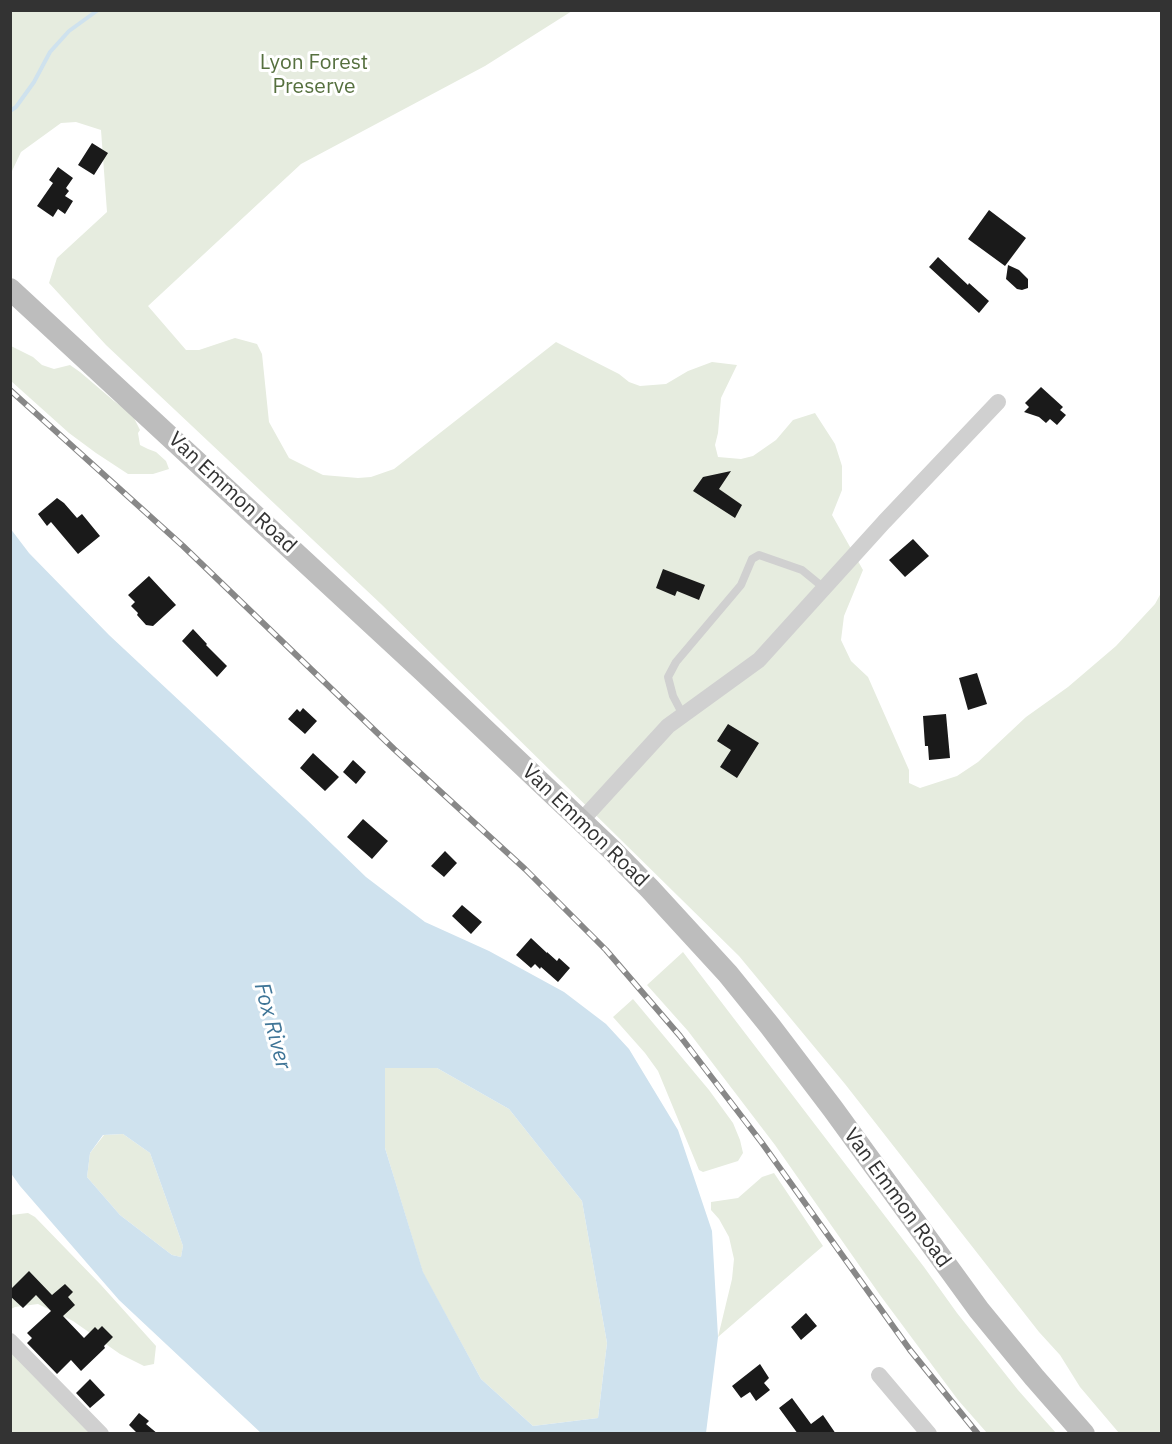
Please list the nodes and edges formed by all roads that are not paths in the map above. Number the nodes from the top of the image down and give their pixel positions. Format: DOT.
graph roads {
  1 [pos="10,289"];
  2 [pos="998,402"];
  3 [pos="824,588"];
  4 [pos="683,715"];
  5 [pos="581,821"];
  6 [pos="10,1341"];
  7 [pos="879,1375"];
  8 [pos="101,1434"];
  9 [pos="928,1434"];
  10 [pos="1084,1434"];
  1 -- 5 [label="street, Van Emmon Road"];
  2 -- 3 [label="street"];
  3 -- 4 [label="street"];
  3 -- 4 [label="lane"];
  4 -- 5 [label="street"];
  5 -- 10 [label="street, Van Emmon Road"];
  6 -- 8 [label="street"];
  7 -- 9 [label="street"];
}
